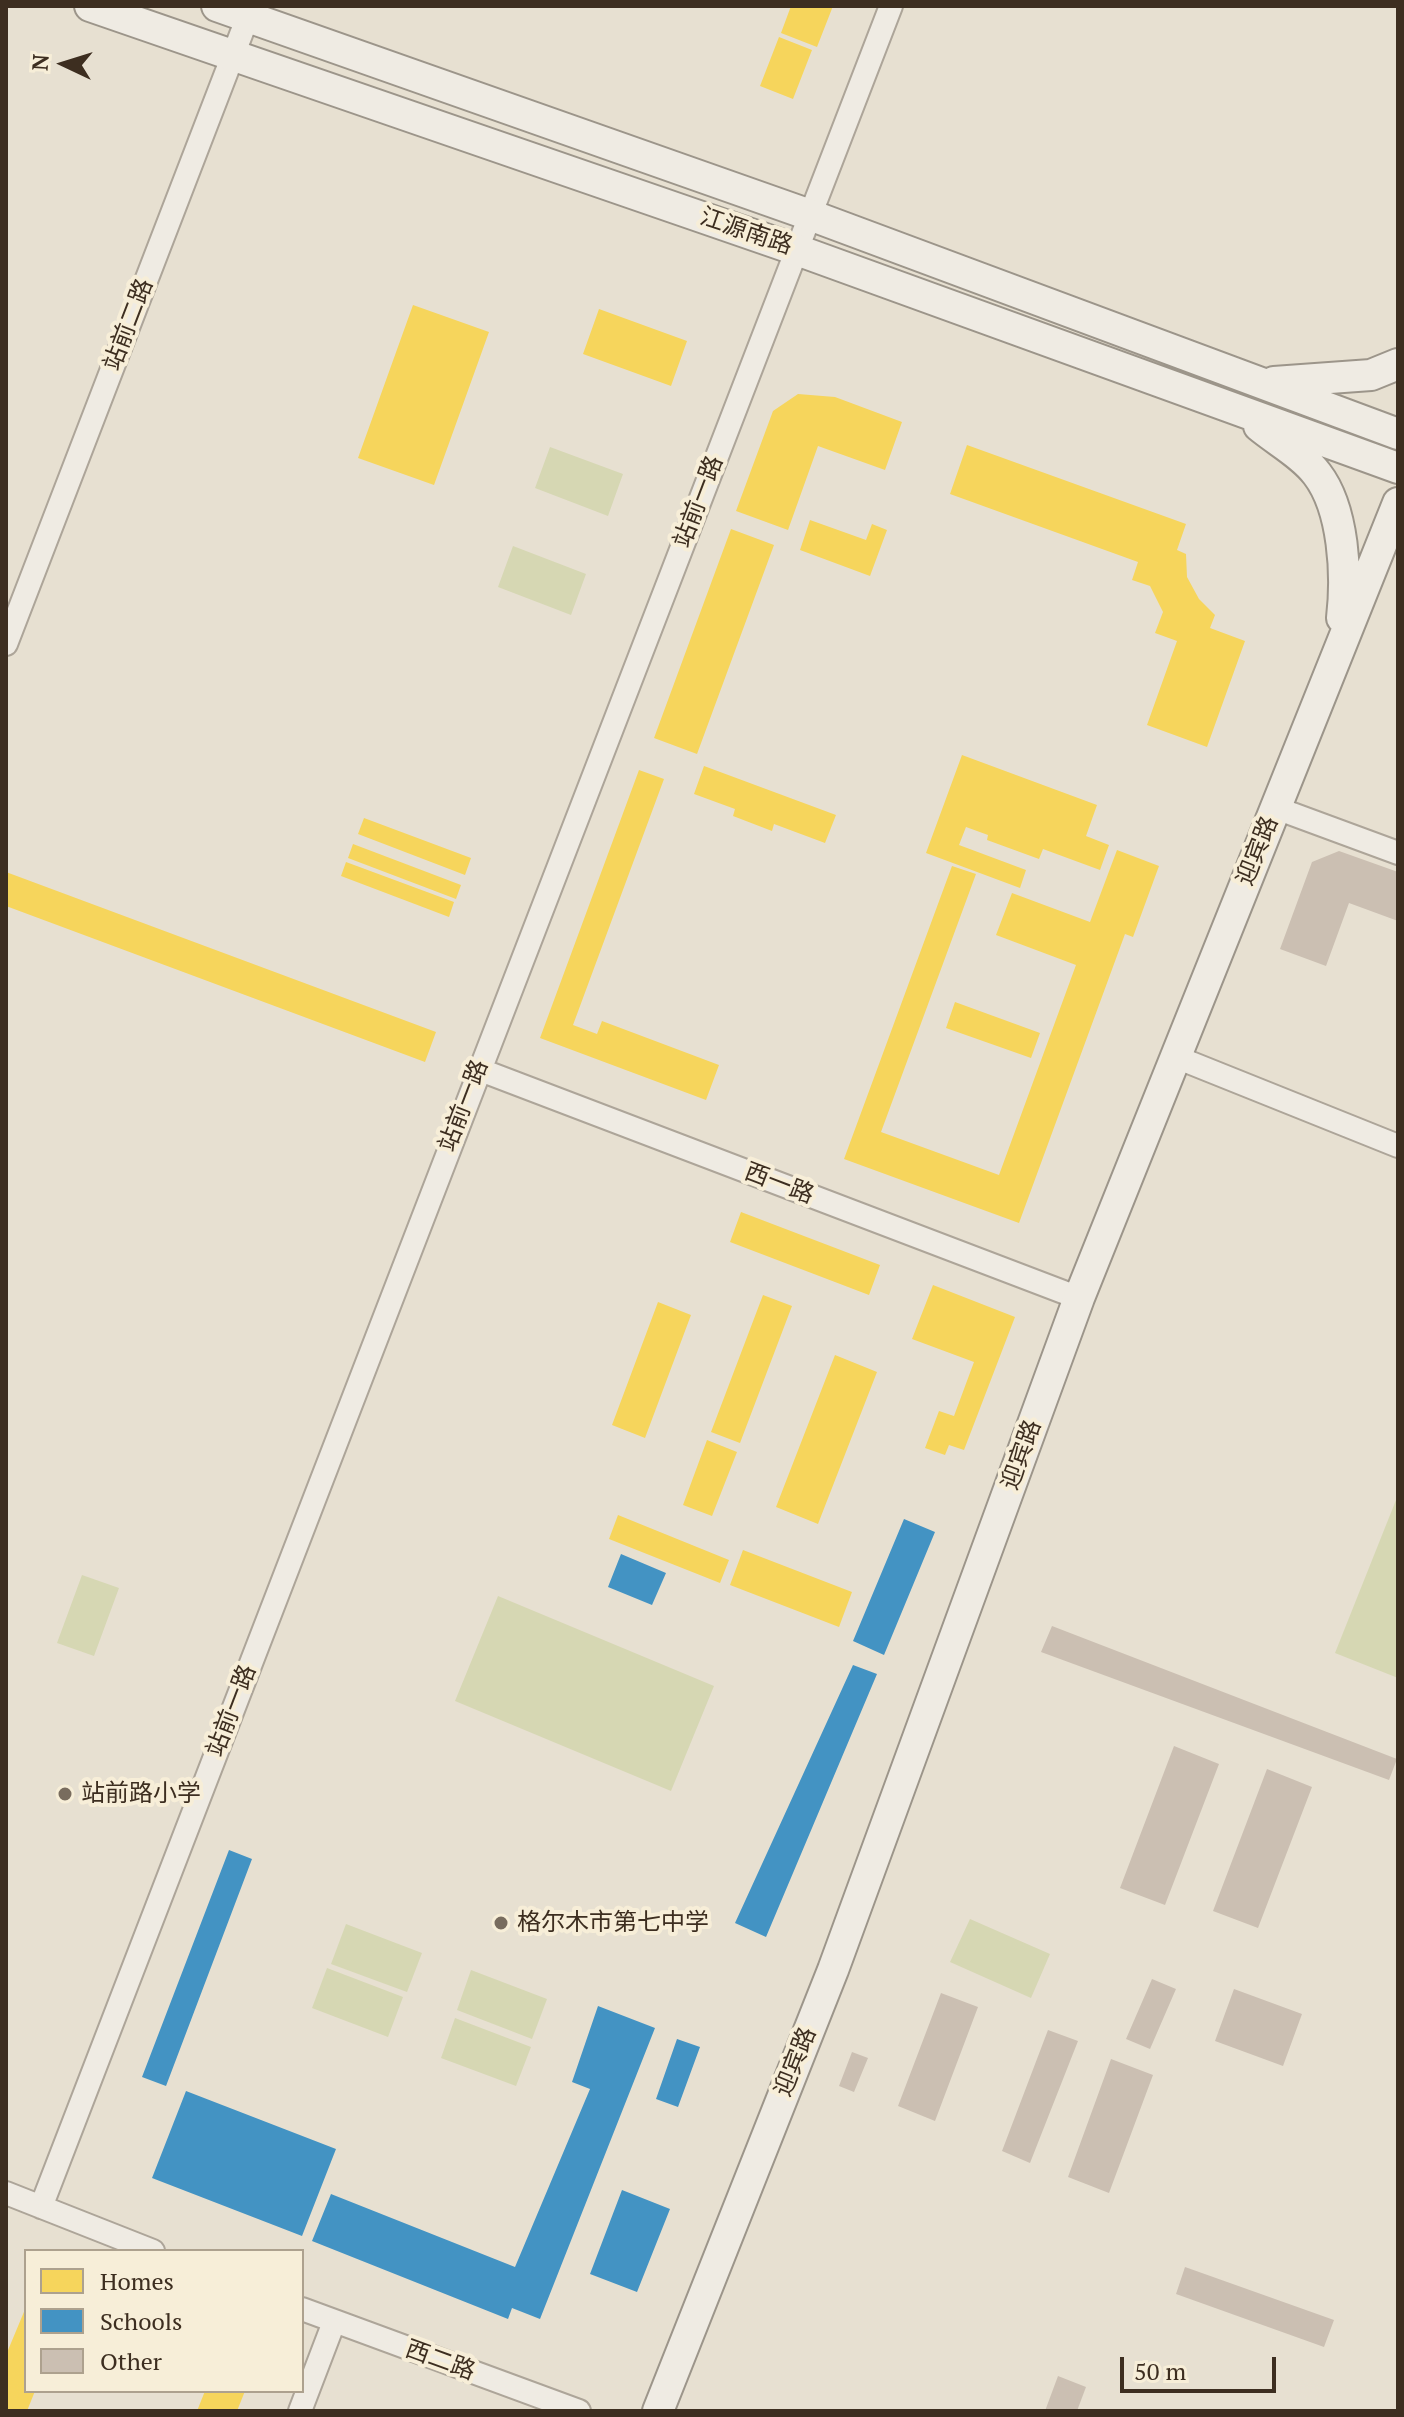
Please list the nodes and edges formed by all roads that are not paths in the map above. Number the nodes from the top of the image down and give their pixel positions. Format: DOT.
graph roads {
  1 [pos="90,6"];
  2 [pos="217,6"];
  3 [pos="891,6"];
  4 [pos="250,11"];
  5 [pos="234,53"];
  6 [pos="810,215"];
  7 [pos="797,250"];
  8 [pos="1398,364"];
  9 [pos="1261,383"];
  10 [pos="1243,412"];
  11 [pos="1398,434"];
  12 [pos="1398,468"];
  13 [pos="1398,503"];
  14 [pos="6,644"];
  15 [pos="1338,653"];
  16 [pos="1276,808"];
  17 [pos="1398,853"];
  18 [pos="1176,1057"];
  19 [pos="478,1069"];
  20 [pos="1398,1146"];
  21 [pos="1079,1298"];
  22 [pos="6,2193"];
  23 [pos="41,2207"];
  24 [pos="148,2249"];
  25 [pos="304,2310"];
  26 [pos="334,2322"];
  27 [pos="300,2411"];
  28 [pos="579,2411"];
  29 [pos="658,2411"];
  1 -- 5 [label="main road, 江源南路"];
  2 -- 4 [label="main road, 江源南路"];
  3 -- 6 [label="street, 站前一路"];
  4 -- 5 [label="street, 站前二路"];
  4 -- 6 [label="main road, 江源南路"];
  5 -- 7 [label="main road, 江源南路"];
  5 -- 14 [label="street, 站前二路"];
  6 -- 7 [label="street, 站前一路"];
  6 -- 9 [label="main road, 江源南路"];
  7 -- 10 [label="main road, 江源南路"];
  7 -- 19 [label="street, 站前一路"];
  8 -- 9 [label="main road"];
  9 -- 11 [label="main road, 江源南路"];
  10 -- 12 [label="main road, 江源南路"];
  10 -- 15 [label="main road"];
  13 -- 15 [label="main road, 迎宾路"];
  15 -- 16 [label="main road, 迎宾路"];
  16 -- 17 [label="street"];
  16 -- 18 [label="main road, 迎宾路"];
  18 -- 20 [label="street"];
  18 -- 21 [label="main road, 迎宾路"];
  19 -- 21 [label="street, 西一路"];
  19 -- 23 [label="street, 站前一路"];
  21 -- 29 [label="main road, 迎宾路"];
  22 -- 23 [label="street"];
  23 -- 24 [label="street"];
  25 -- 26 [label="street, 西二路"];
  26 -- 27 [label="street"];
  26 -- 28 [label="street, 西二路"];
}
